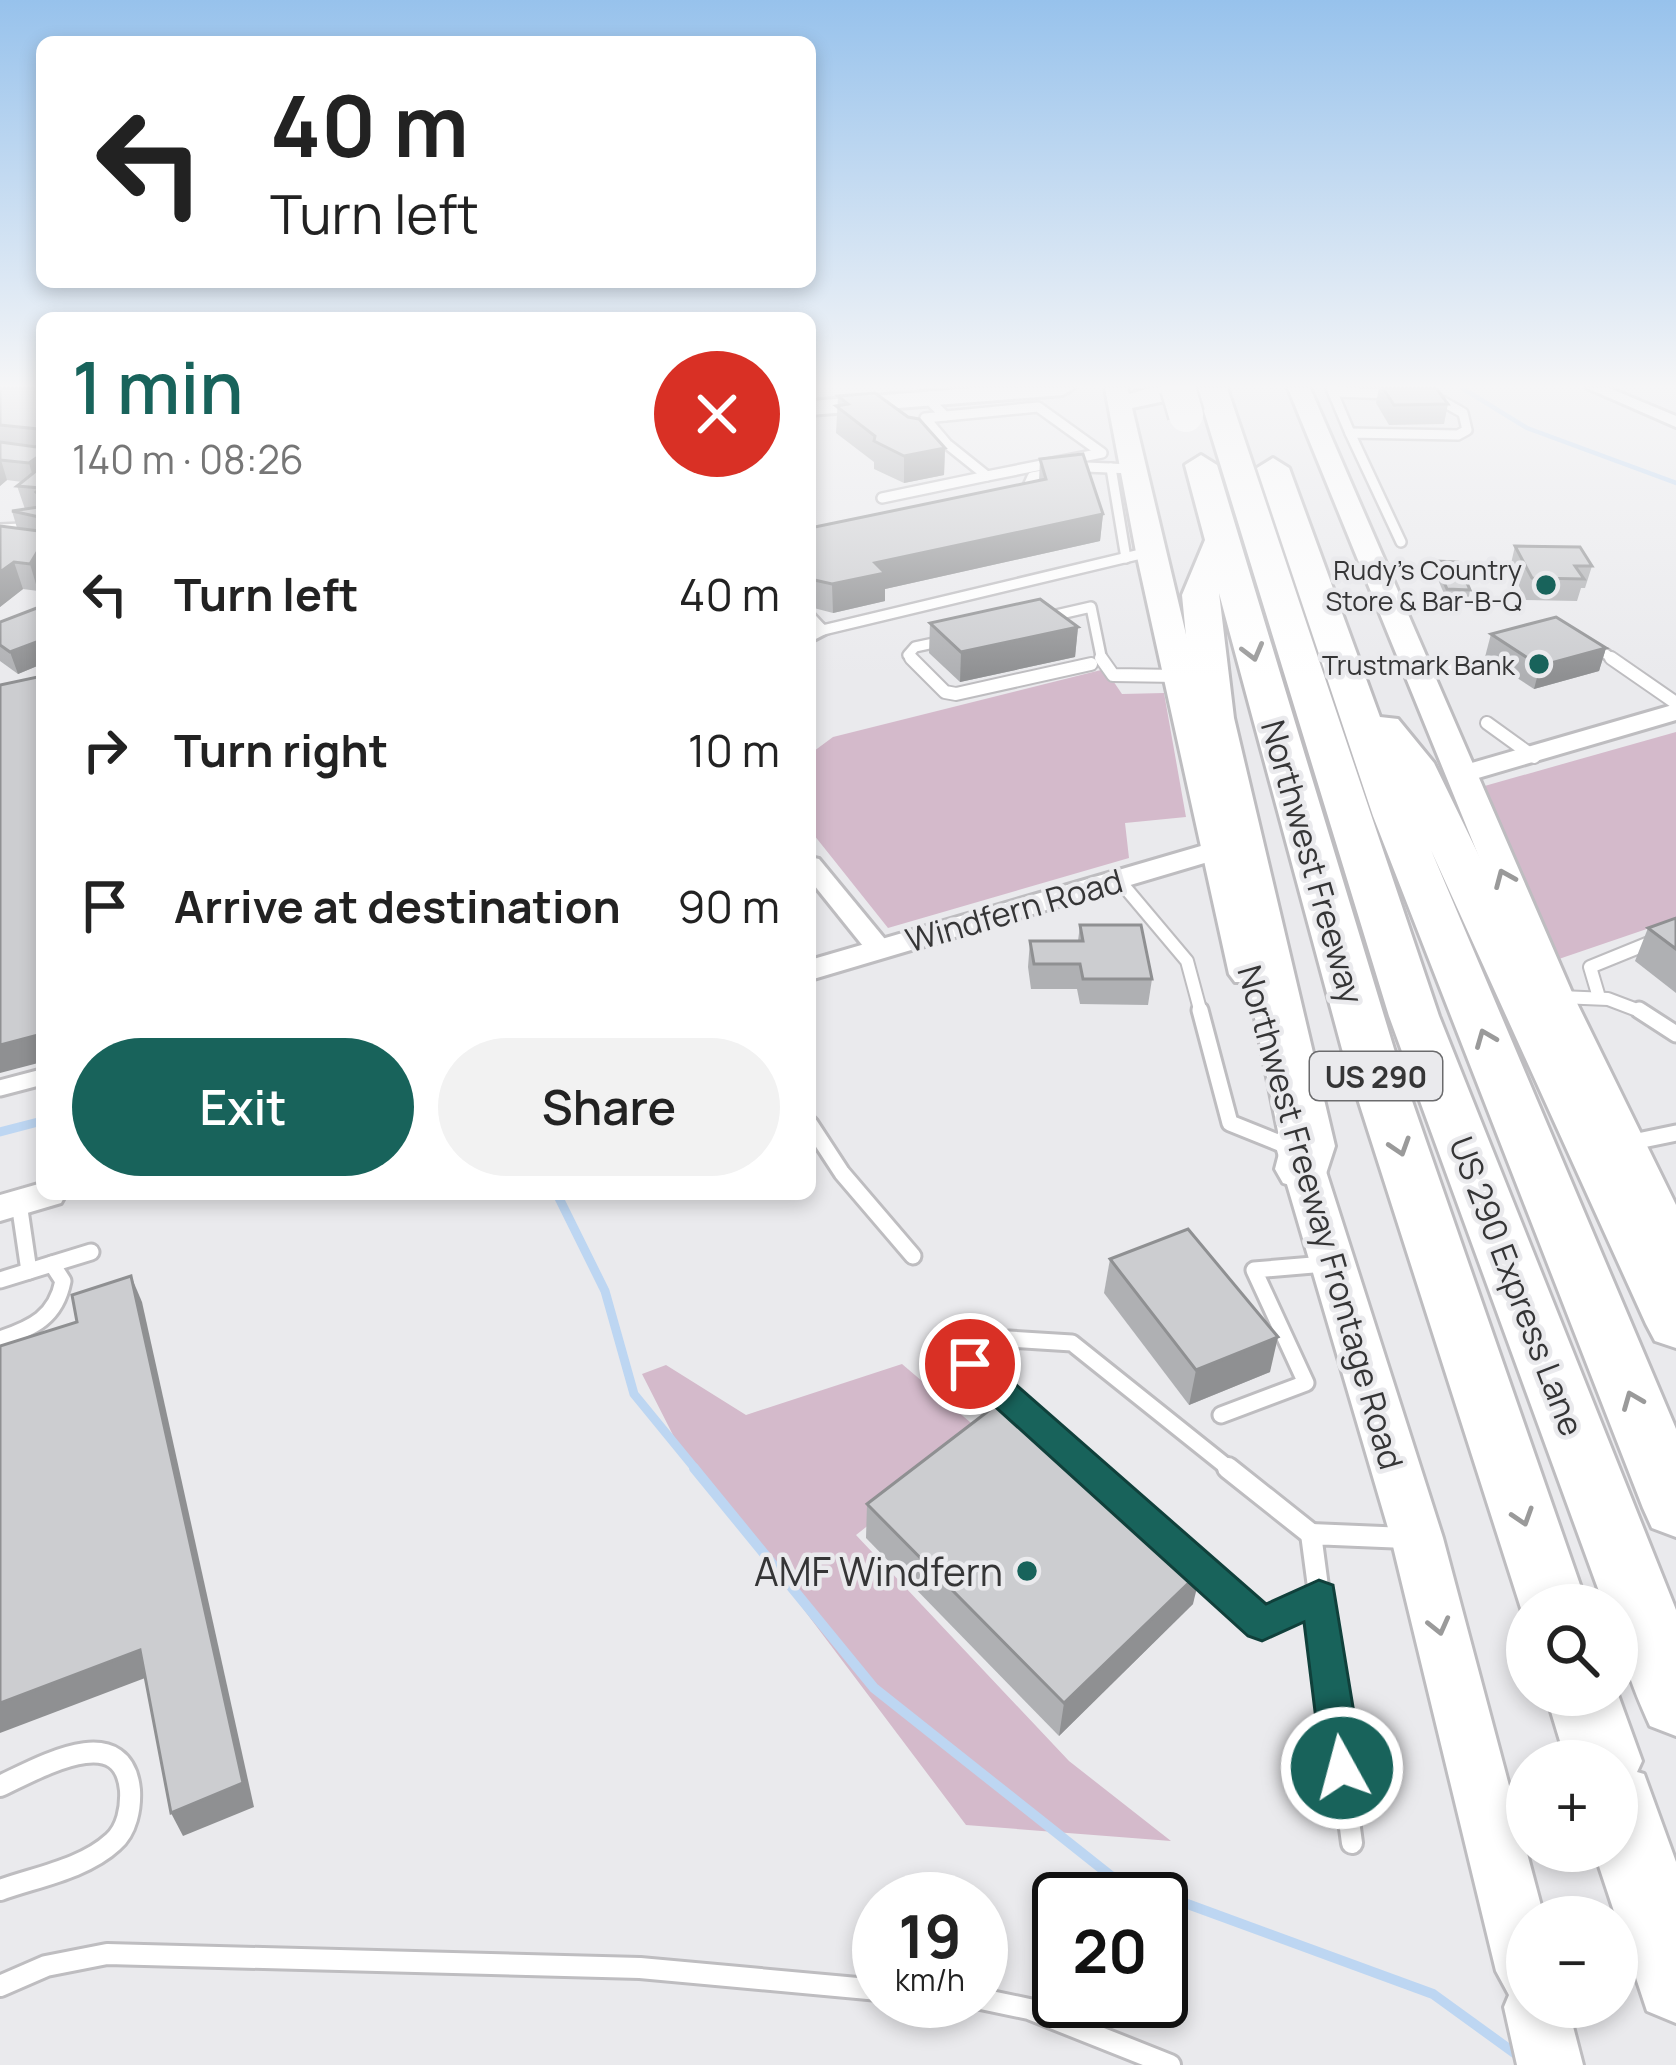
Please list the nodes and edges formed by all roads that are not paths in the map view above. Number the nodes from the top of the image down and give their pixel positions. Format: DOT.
graph roads {
  1 [pos="947,484"];
  2 [pos="1029,484"];
  3 [pos="1125,484"];
  4 [pos="1227,484"];
  5 [pos="1261,484"];
  6 [pos="1271,484"];
  7 [pos="1294,484"];
  8 [pos="1374,484"];
  9 [pos="883,498"];
  10 [pos="1022,500"];
  11 [pos="36,527"];
  12 [pos="0,529"];
  13 [pos="1222,540"];
  14 [pos="1401,542"];
  15 [pos="1137,555"];
  16 [pos="816,627"];
  17 [pos="1055,633"];
  18 [pos="960,637"];
  19 [pos="1075,651"];
  20 [pos="1606,654"];
  21 [pos="1096,663"];
  22 [pos="1417,668"];
  23 [pos="1455,668"];
  24 [pos="1178,676"];
  25 [pos="1353,691"];
  26 [pos="1676,703"];
  27 [pos="1676,712"];
  28 [pos="1487,723"];
  29 [pos="1534,757"];
  30 [pos="1461,775"];
  31 [pos="1219,850"];
  32 [pos="816,871"];
  33 [pos="1118,879"];
  34 [pos="1676,932"];
  35 [pos="880,950"];
  36 [pos="816,968"];
  37 [pos="1598,994"];
  38 [pos="1556,998"];
  39 [pos="1676,1034"];
  40 [pos="36,1079"];
  41 [pos="0,1088"];
  42 [pos="1676,1132"];
  43 [pos="816,1133"];
  44 [pos="1623,1144"];
  45 [pos="1300,1158"];
  46 [pos="22,1202"];
  47 [pos="1668,1217"];
  48 [pos="1676,1251"];
  49 [pos="91,1252"];
  50 [pos="913,1256"];
  51 [pos="52,1264"];
  52 [pos="1330,1264"];
  53 [pos="29,1271"];
  54 [pos="0,1280"];
  55 [pos="1676,1324"];
  56 [pos="0,1339"];
  57 [pos="1221,1415"];
  58 [pos="1676,1508"];
  59 [pos="1311,1534"];
  60 [pos="1417,1538"];
  61 [pos="1545,1584"];
  62 [pos="1319,1597"];
  63 [pos="1676,1702"];
  64 [pos="0,1786"];
  65 [pos="1352,1843"];
  66 [pos="1638,1866"];
  67 [pos="0,1890"];
  68 [pos="1508,1896"];
  69 [pos="1676,1982"];
  70 [pos="0,1986"];
  71 [pos="852,1988"];
  72 [pos="1008,2001"];
  73 [pos="1541,2028"];
  74 [pos="1170,2065"];
  75 [pos="1550,2065"];
  1 -- 9 [label="lane"];
  2 -- 10 [label="lane"];
  3 -- 15 [label="main road, Northwest Freeway Frontage Road"];
  4 -- 13 [label="highway, Northwest Freeway / US 290"];
  5 -- 63 [label="highway, US 290 Express Lane"];
  6 -- 25 [label="highway, US 290"];
  7 -- 22 [label="main road"];
  8 -- 14 [label="lane"];
  11 -- 12 [label="lane"];
  13 -- 45 [label="highway"];
  13 -- 61 [label="highway, Northwest Freeway / US 290, one-way"];
  15 -- 16 [label="lane"];
  15 -- 24 [label="main road, Northwest Freeway Frontage Road"];
  17 -- 21 [label="lane"];
  18 -- 21 [label="lane"];
  19 -- 21 [label="lane"];
  20 -- 26 [label="lane"];
  21 -- 24 [label="lane"];
  22 -- 23 [label="lane"];
  22 -- 30 [label="main road"];
  24 -- 31 [label="main road, Northwest Freeway Frontage Road"];
  25 -- 55 [label="highway"];
  58 -- 25 [label="highway, US 290, one-way"];
  27 -- 29 [label="street"];
  28 -- 29 [label="lane"];
  29 -- 30 [label="street"];
  38 -- 30 [label="main road, one-way"];
  31 -- 33 [label="street, Windfern Road"];
  31 -- 45 [label="main road, Northwest Freeway Frontage Road"];
  32 -- 35 [label="street"];
  33 -- 35 [label="street, Windfern Road"];
  33 -- 45 [label="lane"];
  34 -- 37 [label="lane"];
  35 -- 36 [label="street, Windfern Road"];
  37 -- 38 [label="lane"];
  37 -- 39 [label="lane"];
  38 -- 44 [label="main road"];
  40 -- 41 [label="lane"];
  42 -- 44 [label="lane"];
  43 -- 50 [label="lane"];
  44 -- 47 [label="main road"];
  45 -- 52 [label="main road, Northwest Freeway Frontage Road"];
  46 -- 53 [label="lane"];
  47 -- 48 [label="main road"];
  49 -- 51 [label="lane"];
  51 -- 53 [label="lane"];
  51 -- 56 [label="lane"];
  52 -- 57 [label="lane"];
  52 -- 60 [label="main road, Northwest Freeway Frontage Road"];
  53 -- 54 [label="lane"];
  59 -- 60 [label="lane"];
  59 -- 62 [label="lane"];
  59 -- 62 [label="lane"];
  60 -- 68 [label="main road, Northwest Freeway Frontage Road, one-way"];
  62 -- 65 [label="lane"];
  64 -- 67 [label="lane"];
  66 -- 69 [label="highway"];
  70 -- 71 [label="lane"];
  72 -- 74 [label="lane"];
  73 -- 75 [label="main road"];
}
